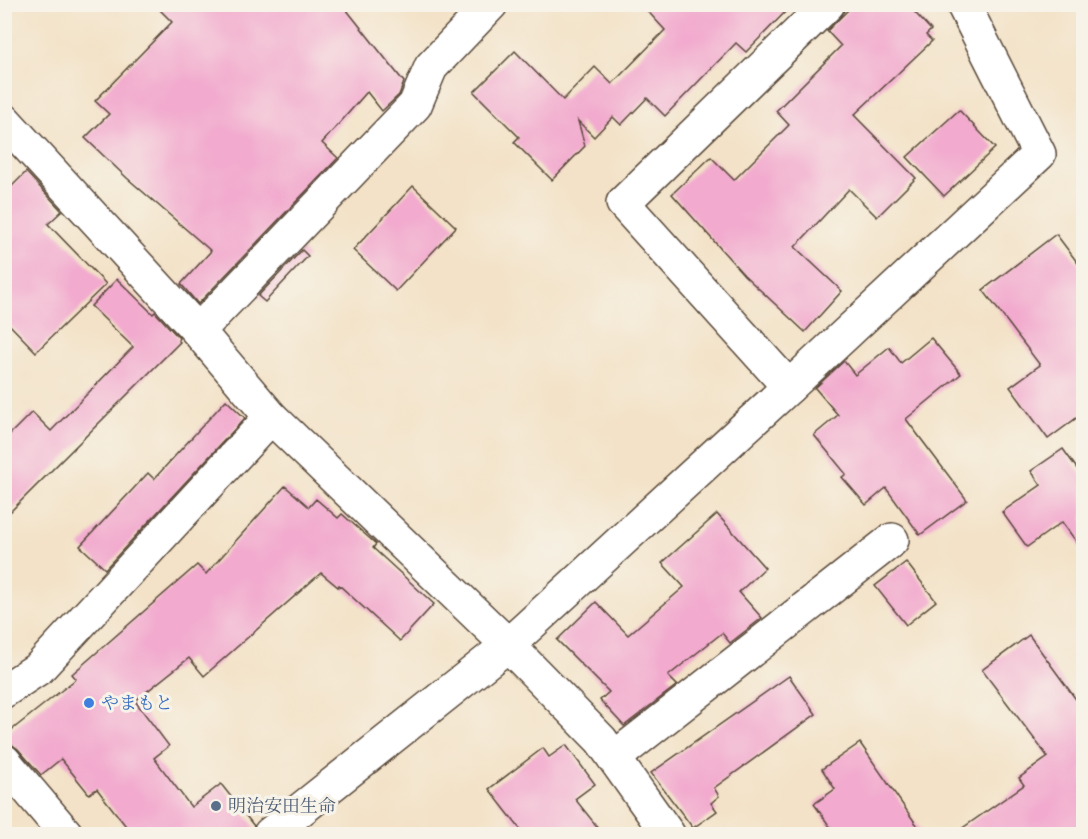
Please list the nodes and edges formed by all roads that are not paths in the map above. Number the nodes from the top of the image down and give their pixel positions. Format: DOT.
graph roads {
  1 [pos="491,4"];
  2 [pos="828,4"];
  3 [pos="963,4"];
  4 [pos="4,120"];
  5 [pos="198,331"];
  6 [pos="789,387"];
  7 [pos="271,417"];
  8 [pos="892,540"];
  9 [pos="508,645"];
  10 [pos="4,691"];
  11 [pos="614,758"];
  12 [pos="4,761"];
  13 [pos="66,834"];
  14 [pos="270,834"];
  15 [pos="668,834"];
  1 -- 5 [label="street"];
  2 -- 6 [label="street"];
  3 -- 6 [label="street"];
  4 -- 5 [label="street"];
  5 -- 7 [label="street"];
  6 -- 9 [label="street"];
  7 -- 9 [label="street"];
  7 -- 10 [label="street"];
  8 -- 11 [label="street"];
  9 -- 11 [label="street"];
  9 -- 14 [label="street"];
  11 -- 15 [label="street"];
  12 -- 13 [label="street"];
}
